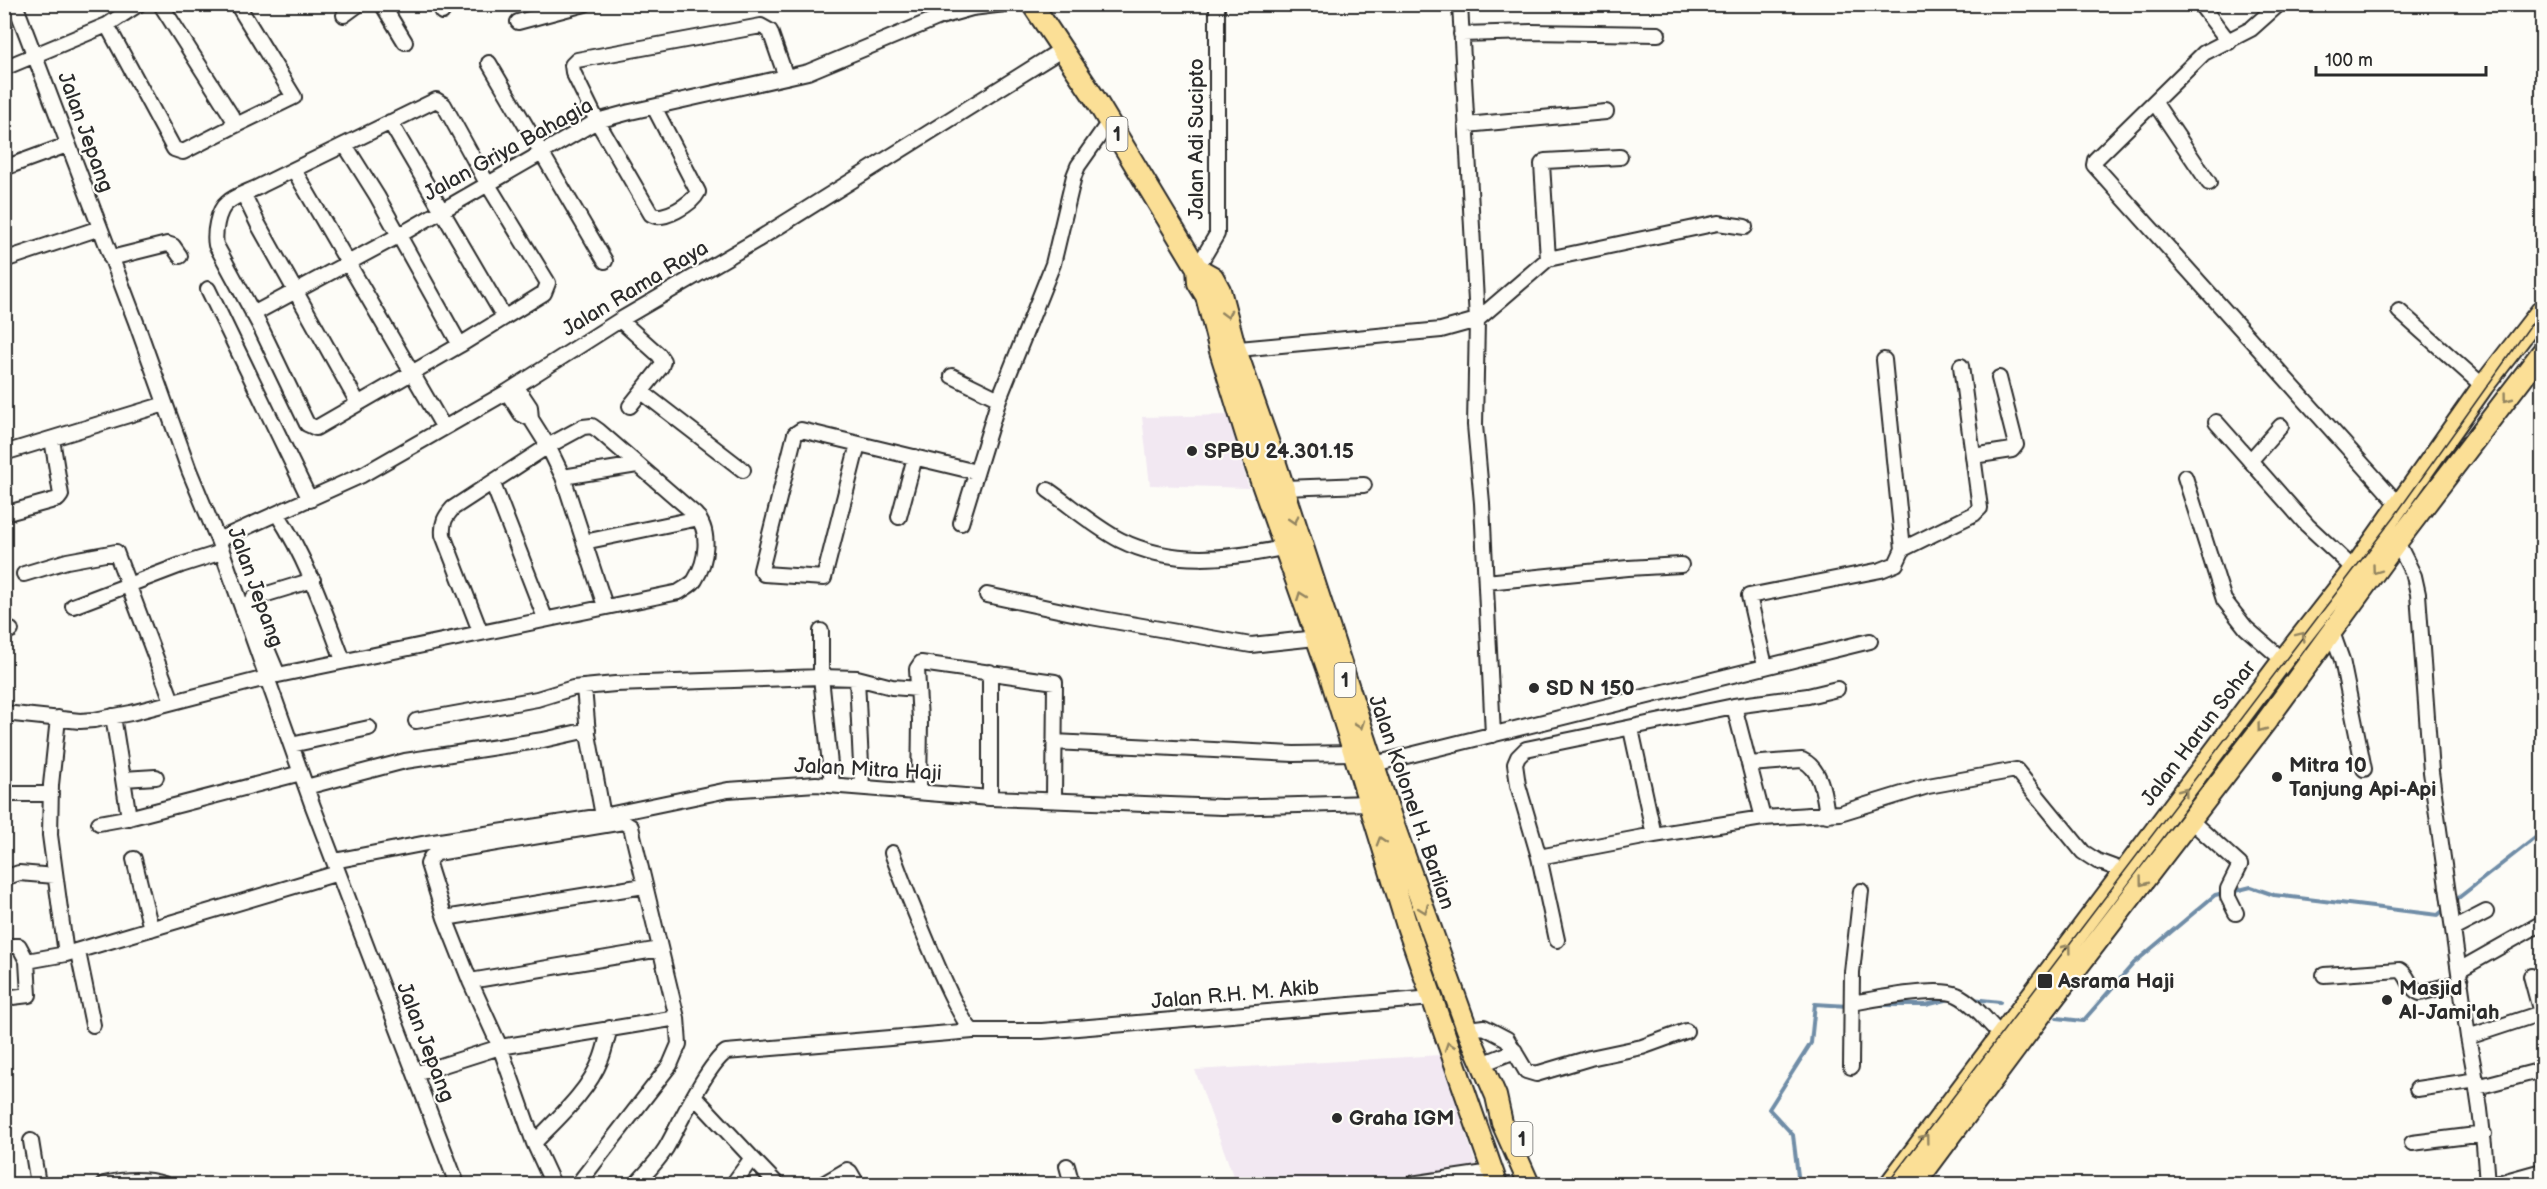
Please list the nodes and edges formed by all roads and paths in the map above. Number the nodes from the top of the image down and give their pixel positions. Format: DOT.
graph roads {
  1 [pos="140,4"];
  2 [pos="237,4"];
  3 [pos="359,4"];
  4 [pos="382,4"];
  5 [pos="585,4"];
  6 [pos="1005,4"];
  7 [pos="1032,4"];
  8 [pos="1218,4"];
  9 [pos="1461,4"];
  10 [pos="2200,4"];
  11 [pos="2279,4"];
  12 [pos="161,5"];
  13 [pos="974,6"];
  14 [pos="16,9"];
  15 [pos="344,15"];
  16 [pos="518,22"];
  17 [pos="107,25"];
  18 [pos="1461,34"];
  19 [pos="1658,34"];
  20 [pos="405,42"];
  21 [pos="2229,42"];
  22 [pos="1061,50"];
  23 [pos="36,56"];
  24 [pos="489,63"];
  25 [pos="4,68"];
  26 [pos="786,77"];
  27 [pos="2155,103"];
  28 [pos="654,107"];
  29 [pos="1606,112"];
  30 [pos="597,121"];
  31 [pos="390,122"];
  32 [pos="1109,122"];
  33 [pos="1466,125"];
  34 [pos="230,128"];
  35 [pos="67,145"];
  36 [pos="345,145"];
  37 [pos="542,152"];
  38 [pos="1620,157"];
  39 [pos="4,168"];
  40 [pos="294,170"];
  41 [pos="487,183"];
  42 [pos="2209,183"];
  43 [pos="244,195"];
  44 [pos="442,208"];
  45 [pos="1745,227"];
  46 [pos="100,228"];
  47 [pos="398,236"];
  48 [pos="180,256"];
  49 [pos="111,258"];
  50 [pos="1548,259"];
  51 [pos="4,260"];
  52 [pos="605,261"];
  53 [pos="347,262"];
  54 [pos="1197,268"];
  55 [pos="208,289"];
  56 [pos="297,290"];
  57 [pos="2542,310"];
  58 [pos="2399,311"];
  59 [pos="253,314"];
  60 [pos="504,317"];
  61 [pos="620,320"];
  62 [pos="1477,320"];
  63 [pos="460,345"];
  64 [pos="1228,350"];
  65 [pos="2542,354"];
  66 [pos="1884,360"];
  67 [pos="1961,366"];
  68 [pos="412,372"];
  69 [pos="952,376"];
  70 [pos="1999,378"];
  71 [pos="2483,387"];
  72 [pos="512,389"];
  73 [pos="642,392"];
  74 [pos="999,399"];
  75 [pos="1244,399"];
  76 [pos="358,402"];
  77 [pos="165,404"];
  78 [pos="630,406"];
  79 [pos="2216,422"];
  80 [pos="2281,426"];
  81 [pos="444,428"];
  82 [pos="52,439"];
  83 [pos="858,444"];
  84 [pos="548,446"];
  85 [pos="4,453"];
  86 [pos="1973,456"];
  87 [pos="915,457"];
  88 [pos="2250,461"];
  89 [pos="637,465"];
  90 [pos="743,470"];
  91 [pos="976,472"];
  92 [pos="563,477"];
  93 [pos="2185,477"];
  94 [pos="493,484"];
  95 [pos="1364,485"];
  96 [pos="1284,488"];
  97 [pos="1048,490"];
  98 [pos="310,500"];
  99 [pos="2400,506"];
  100 [pos="283,513"];
  101 [pos="4,514"];
  102 [pos="899,517"];
  103 [pos="699,518"];
  104 [pos="961,523"];
  105 [pos="584,542"];
  106 [pos="2397,542"];
  107 [pos="220,546"];
  108 [pos="1283,548"];
  109 [pos="1903,549"];
  110 [pos="1681,565"];
  111 [pos="2354,569"];
  112 [pos="24,574"];
  113 [pos="313,580"];
  114 [pos="1486,582"];
  115 [pos="127,587"];
  116 [pos="987,595"];
  117 [pos="73,606"];
  118 [pos="605,606"];
  119 [pos="545,618"];
  120 [pos="821,631"];
  121 [pos="480,632"];
  122 [pos="2332,632"];
  123 [pos="1316,638"];
  124 [pos="1870,641"];
  125 [pos="343,660"];
  126 [pos="2283,660"];
  127 [pos="1765,666"];
  128 [pos="990,672"];
  129 [pos="821,677"];
  130 [pos="266,678"];
  131 [pos="857,678"];
  132 [pos="584,687"];
  133 [pos="918,689"];
  134 [pos="1837,689"];
  135 [pos="172,701"];
  136 [pos="1734,706"];
  137 [pos="4,713"];
  138 [pos="113,716"];
  139 [pos="58,718"];
  140 [pos="416,721"];
  141 [pos="369,728"];
  142 [pos="1631,729"];
  143 [pos="588,730"];
  144 [pos="1493,735"];
  145 [pos="1054,742"];
  146 [pos="291,745"];
  147 [pos="1353,753"];
  148 [pos="1374,764"];
  149 [pos="1749,764"];
  150 [pos="2364,768"];
  151 [pos="301,773"];
  152 [pos="156,777"];
  153 [pos="123,779"];
  154 [pos="832,784"];
  155 [pos="306,787"];
  156 [pos="862,787"];
  157 [pos="919,792"];
  158 [pos="4,794"];
  159 [pos="51,794"];
  160 [pos="990,798"];
  161 [pos="1054,801"];
  162 [pos="1370,803"];
  163 [pos="1827,815"];
  164 [pos="603,816"];
  165 [pos="129,818"];
  166 [pos="1763,818"];
  167 [pos="2190,820"];
  168 [pos="99,823"];
  169 [pos="1654,835"];
  170 [pos="892,853"];
  171 [pos="1539,857"];
  172 [pos="134,859"];
  173 [pos="336,867"];
  174 [pos="2124,871"];
  175 [pos="55,876"];
  176 [pos="4,878"];
  177 [pos="644,886"];
  178 [pos="1862,891"];
  179 [pos="2486,912"];
  180 [pos="2236,913"];
  181 [pos="445,918"];
  182 [pos="2542,923"];
  183 [pos="2452,924"];
  184 [pos="151,929"];
  185 [pos="1557,940"];
  186 [pos="4,946"];
  187 [pos="660,949"];
  188 [pos="72,953"];
  189 [pos="27,961"];
  190 [pos="2324,975"];
  191 [pos="2460,976"];
  192 [pos="2531,976"];
  193 [pos="470,981"];
  194 [pos="4,998"];
  195 [pos="1433,998"];
  196 [pos="1852,1005"];
  197 [pos="2542,1015"];
  198 [pos="677,1018"];
  199 [pos="93,1025"];
  200 [pos="610,1028"];
  201 [pos="1467,1029"];
  202 [pos="973,1031"];
  203 [pos="1686,1031"];
  204 [pos="2002,1036"];
  205 [pos="2468,1037"];
  206 [pos="500,1047"];
  207 [pos="1515,1051"];
  208 [pos="1482,1064"];
  209 [pos="1851,1067"];
  210 [pos="2542,1070"];
  211 [pos="415,1074"];
  212 [pos="2477,1084"];
  213 [pos="2417,1089"];
  214 [pos="694,1097"];
  215 [pos="1496,1098"];
  216 [pos="1964,1102"];
  217 [pos="1471,1103"];
  218 [pos="2484,1134"];
  219 [pos="31,1141"];
  220 [pos="534,1143"];
  221 [pos="2412,1143"];
  222 [pos="752,1158"];
  223 [pos="1067,1166"];
  224 [pos="2542,1171"];
  225 [pos="1494,1178"];
  226 [pos="38,1185"];
  227 [pos="104,1185"];
  228 [pos="164,1185"];
  229 [pos="457,1185"];
  230 [pos="553,1185"];
  231 [pos="578,1185"];
  232 [pos="636,1185"];
  233 [pos="733,1185"];
  234 [pos="777,1185"];
  235 [pos="823,1185"];
  236 [pos="857,1185"];
  237 [pos="1072,1185"];
  238 [pos="1411,1185"];
  239 [pos="1509,1185"];
  240 [pos="1529,1185"];
  241 [pos="1542,1185"];
  242 [pos="1890,1185"];
  243 [pos="1915,1185"];
  244 [pos="2487,1185"];
  245 [pos="2495,1185"];
  1 -- 12 [label="street"];
  1 -- 17 [label="street"];
  2 -- 34 [label="street"];
  3 -- 15 [label="street"];
  4 -- 20 [label="street"];
  5 -- 16 [label="street"];
  6 -- 13 [label="street, Jalan Griya Bahagia"];
  7 -- 22 [label="highway, 1"];
  8 -- 54 [label="street, Jalan Adi Sucipto"];
  9 -- 18 [label="street"];
  10 -- 21 [label="street"];
  11 -- 21 [label="street"];
  12 -- 34 [label="street"];
  13 -- 26 [label="street, Jalan Griya Bahagia"];
  14 -- 23 [label="street, Jalan Jepang"];
  17 -- 23 [label="street"];
  17 -- 34 [label="street"];
  18 -- 19 [label="street"];
  18 -- 33 [label="street"];
  21 -- 27 [label="street"];
  22 -- 32 [label="highway, 1"];
  22 -- 61 [label="street, Jalan Rama Raya"];
  23 -- 25 [label="street"];
  23 -- 35 [label="street, Jalan Jepang"];
  24 -- 37 [label="street"];
  26 -- 28 [label="street, Jalan Griya Bahagia"];
  26 -- 30 [label="street"];
  27 -- 42 [label="street"];
  27 -- 99 [label="street"];
  28 -- 30 [label="street, Jalan Griya Bahagia"];
  28 -- 30 [label="street"];
  29 -- 33 [label="street"];
  30 -- 37 [label="street, Jalan Griya Bahagia"];
  31 -- 36 [label="street"];
  31 -- 41 [label="street"];
  31 -- 44 [label="street"];
  32 -- 54 [label="highway, 1"];
  32 -- 74 [label="street"];
  33 -- 62 [label="street"];
  35 -- 39 [label="street"];
  35 -- 46 [label="street, Jalan Jepang"];
  36 -- 40 [label="street"];
  36 -- 47 [label="street"];
  37 -- 41 [label="street, Jalan Griya Bahagia"];
  37 -- 52 [label="street"];
  38 -- 50 [label="street"];
  40 -- 43 [label="street"];
  40 -- 53 [label="street"];
  41 -- 44 [label="street, Jalan Griya Bahagia"];
  41 -- 60 [label="street"];
  43 -- 56 [label="street"];
  43 -- 59 [label="street"];
  44 -- 47 [label="street, Jalan Griya Bahagia"];
  44 -- 60 [label="street"];
  45 -- 50 [label="street"];
  46 -- 49 [label="street, Jalan Jepang"];
  46 -- 51 [label="street"];
  47 -- 53 [label="street, Jalan Griya Bahagia"];
  47 -- 63 [label="street"];
  48 -- 49 [label="street"];
  49 -- 77 [label="street, Jalan Jepang"];
  50 -- 62 [label="street"];
  53 -- 56 [label="street, Jalan Griya Bahagia"];
  53 -- 68 [label="street"];
  54 -- 64 [label="highway, Jalan Kolonel H. Barlian / 1"];
  55 -- 98 [label="street"];
  56 -- 59 [label="street, Jalan Griya Bahagia"];
  56 -- 76 [label="street"];
  57 -- 71 [label="highway, Jalan Harun Sohar"];
  58 -- 71 [label="street"];
  59 -- 76 [label="street"];
  60 -- 63 [label="street"];
  61 -- 72 [label="street, Jalan Rama Raya"];
  61 -- 73 [label="street"];
  62 -- 64 [label="street"];
  62 -- 114 [label="street"];
  63 -- 68 [label="street"];
  64 -- 75 [label="highway, Jalan Kolonel H. Barlian / 1"];
  65 -- 106 [label="highway, Jalan Harun Sohar, one-way"];
  66 -- 109 [label="street"];
  67 -- 86 [label="street"];
  68 -- 76 [label="street"];
  68 -- 81 [label="street"];
  69 -- 74 [label="street"];
  70 -- 86 [label="street"];
  71 -- 99 [label="highway, Jalan Harun Sohar"];
  72 -- 81 [label="street, Jalan Rama Raya"];
  72 -- 84 [label="street"];
  73 -- 78 [label="street"];
  73 -- 90 [label="street"];
  74 -- 91 [label="street"];
  75 -- 96 [label="highway, Jalan Kolonel H. Barlian / 1"];
  75 -- 108 [label="highway, Jalan Kolonel H. Barlian / 1"];
  77 -- 82 [label="street"];
  77 -- 107 [label="street, Jalan Jepang"];
  79 -- 88 [label="street"];
  80 -- 88 [label="street"];
  81 -- 98 [label="street, Jalan Rama Raya"];
  82 -- 85 [label="street"];
  82 -- 101 [label="street"];
  83 -- 83 [label="street"];
  83 -- 87 [label="street"];
  84 -- 89 [label="street"];
  84 -- 92 [label="street"];
  84 -- 94 [label="street"];
  86 -- 109 [label="street"];
  87 -- 91 [label="street"];
  87 -- 102 [label="street"];
  88 -- 111 [label="street"];
  89 -- 92 [label="street"];
  89 -- 103 [label="street"];
  91 -- 104 [label="street"];
  92 -- 105 [label="street"];
  93 -- 126 [label="street"];
  94 -- 119 [label="street"];
  94 -- 121 [label="street"];
  95 -- 96 [label="street"];
  96 -- 148 [label="highway, Jalan Kolonel H. Barlian / 1, one-way"];
  97 -- 108 [label="street"];
  98 -- 100 [label="street, Jalan Rama Raya"];
  99 -- 111 [label="highway, Jalan Harun Sohar"];
  100 -- 107 [label="street, Jalan Rama Raya"];
  100 -- 113 [label="street"];
  103 -- 105 [label="street"];
  103 -- 118 [label="street"];
  105 -- 118 [label="street"];
  106 -- 122 [label="highway, Jalan Harun Sohar, one-way"];
  106 -- 183 [label="street"];
  107 -- 115 [label="street, Jalan Rama Raya"];
  107 -- 130 [label="street, Jalan Jepang"];
  123 -- 108 [label="highway, Jalan Kolonel H. Barlian / 1, one-way"];
  109 -- 127 [label="street"];
  110 -- 114 [label="street"];
  126 -- 111 [label="highway, Jalan Harun Sohar, one-way"];
  112 -- 115 [label="street"];
  113 -- 125 [label="street"];
  113 -- 125 [label="street"];
  114 -- 144 [label="street"];
  115 -- 117 [label="street, Jalan Rama Raya"];
  115 -- 135 [label="street"];
  116 -- 123 [label="street"];
  118 -- 119 [label="street"];
  119 -- 121 [label="street"];
  120 -- 129 [label="street"];
  121 -- 125 [label="street"];
  122 -- 150 [label="street"];
  122 -- 167 [label="highway, Jalan Harun Sohar, one-way"];
  123 -- 147 [label="highway, Jalan Kolonel H. Barlian / 1"];
  124 -- 127 [label="street"];
  174 -- 126 [label="highway, Jalan Harun Sohar, one-way"];
  127 -- 144 [label="street"];
  128 -- 133 [label="street"];
  128 -- 145 [label="street"];
  128 -- 160 [label="street"];
  129 -- 131 [label="street"];
  129 -- 132 [label="street"];
  129 -- 154 [label="street"];
  130 -- 135 [label="street"];
  130 -- 146 [label="street, Jalan Jepang"];
  131 -- 133 [label="street"];
  131 -- 156 [label="street"];
  132 -- 140 [label="street"];
  132 -- 143 [label="street"];
  133 -- 157 [label="street"];
  134 -- 136 [label="street"];
  135 -- 138 [label="street"];
  136 -- 142 [label="street"];
  136 -- 149 [label="street"];
  137 -- 139 [label="street"];
  138 -- 139 [label="street"];
  138 -- 153 [label="street"];
  139 -- 159 [label="street"];
  141 -- 146 [label="street"];
  142 -- 169 [label="street"];
  142 -- 171 [label="street"];
  143 -- 155 [label="street"];
  143 -- 164 [label="street"];
  144 -- 148 [label="street"];
  145 -- 147 [label="street"];
  145 -- 161 [label="street"];
  146 -- 151 [label="street, Jalan Jepang"];
  147 -- 162 [label="highway, Jalan Kolonel H. Barlian / 1"];
  148 -- 201 [label="highway, Jalan Kolonel H. Barlian / 1, one-way"];
  149 -- 163 [label="street"];
  149 -- 166 [label="street"];
  151 -- 155 [label="street, Jalan Jepang"];
  151 -- 165 [label="street"];
  152 -- 153 [label="street"];
  153 -- 165 [label="street"];
  154 -- 156 [label="street, Jalan Mitra Haji"];
  154 -- 164 [label="street, Jalan Mitra Haji"];
  155 -- 173 [label="street, Jalan Jepang"];
  156 -- 157 [label="street, Jalan Mitra Haji"];
  157 -- 160 [label="street, Jalan Mitra Haji"];
  158 -- 159 [label="street"];
  159 -- 175 [label="street"];
  160 -- 161 [label="street, Jalan Mitra Haji"];
  161 -- 162 [label="street, Jalan Mitra Haji"];
  195 -- 162 [label="highway, Jalan Kolonel H. Barlian / 1, one-way"];
  163 -- 166 [label="street"];
  163 -- 174 [label="street"];
  164 -- 173 [label="street, Jalan Mitra Haji"];
  165 -- 168 [label="street"];
  166 -- 169 [label="street"];
  167 -- 180 [label="street"];
  167 -- 216 [label="highway, Jalan Harun Sohar, one-way"];
  169 -- 171 [label="street"];
  170 -- 202 [label="street"];
  171 -- 185 [label="street"];
  172 -- 184 [label="street"];
  173 -- 184 [label="street, Jalan Mitra Haji"];
  173 -- 211 [label="street, Jalan Jepang"];
  204 -- 174 [label="highway, Jalan Harun Sohar, one-way"];
  175 -- 176 [label="street"];
  175 -- 188 [label="street"];
  177 -- 181 [label="street"];
  177 -- 181 [label="street"];
  177 -- 187 [label="street"];
  178 -- 196 [label="street"];
  179 -- 183 [label="street"];
  181 -- 193 [label="street"];
  182 -- 191 [label="street"];
  183 -- 191 [label="street"];
  184 -- 188 [label="street, Jalan Mitra Haji"];
  186 -- 189 [label="street"];
  187 -- 193 [label="street"];
  187 -- 198 [label="street"];
  188 -- 189 [label="street, Jalan Mitra Haji"];
  188 -- 199 [label="street"];
  189 -- 194 [label="street"];
  190 -- 191 [label="street"];
  191 -- 205 [label="street"];
  192 -- 197 [label="street"];
  193 -- 206 [label="street"];
  195 -- 202 [label="street, Jalan R.H. M. Akib"];
  217 -- 195 [label="highway, Jalan Kolonel H. Barlian / 1, one-way"];
  196 -- 204 [label="street"];
  196 -- 209 [label="street"];
  197 -- 205 [label="street"];
  198 -- 200 [label="street"];
  198 -- 231 [label="street"];
  200 -- 206 [label="street"];
  200 -- 220 [label="street"];
  201 -- 207 [label="street"];
  201 -- 208 [label="highway, Jalan Kolonel H. Barlian / 1"];
  202 -- 214 [label="street, Jalan R.H. M. Akib"];
  203 -- 207 [label="street"];
  204 -- 216 [label="highway, Jalan Harun Sohar"];
  205 -- 212 [label="street"];
  206 -- 211 [label="street"];
  206 -- 220 [label="street"];
  207 -- 208 [label="street"];
  208 -- 215 [label="highway, Jalan Kolonel H. Barlian / 1"];
  210 -- 212 [label="street"];
  211 -- 229 [label="street, Jalan Jepang"];
  212 -- 213 [label="street"];
  212 -- 218 [label="street"];
  214 -- 222 [label="street"];
  214 -- 232 [label="street, Jalan R.H. M. Akib"];
  215 -- 240 [label="highway, 1"];
  215 -- 241 [label="highway, 1"];
  242 -- 216 [label="highway, Jalan Harun Sohar, one-way"];
  216 -- 243 [label="highway, Jalan Harun Sohar"];
  217 -- 225 [label="highway, 1"];
  217 -- 239 [label="highway, 1"];
  218 -- 221 [label="street"];
  218 -- 244 [label="street"];
  219 -- 226 [label="street"];
  220 -- 230 [label="street"];
  222 -- 233 [label="street"];
  222 -- 234 [label="street"];
  223 -- 237 [label="street"];
  224 -- 245 [label="street"];
  225 -- 238 [label="street"];
  227 -- 228 [label="street"];
  235 -- 236 [label="street"];
}
